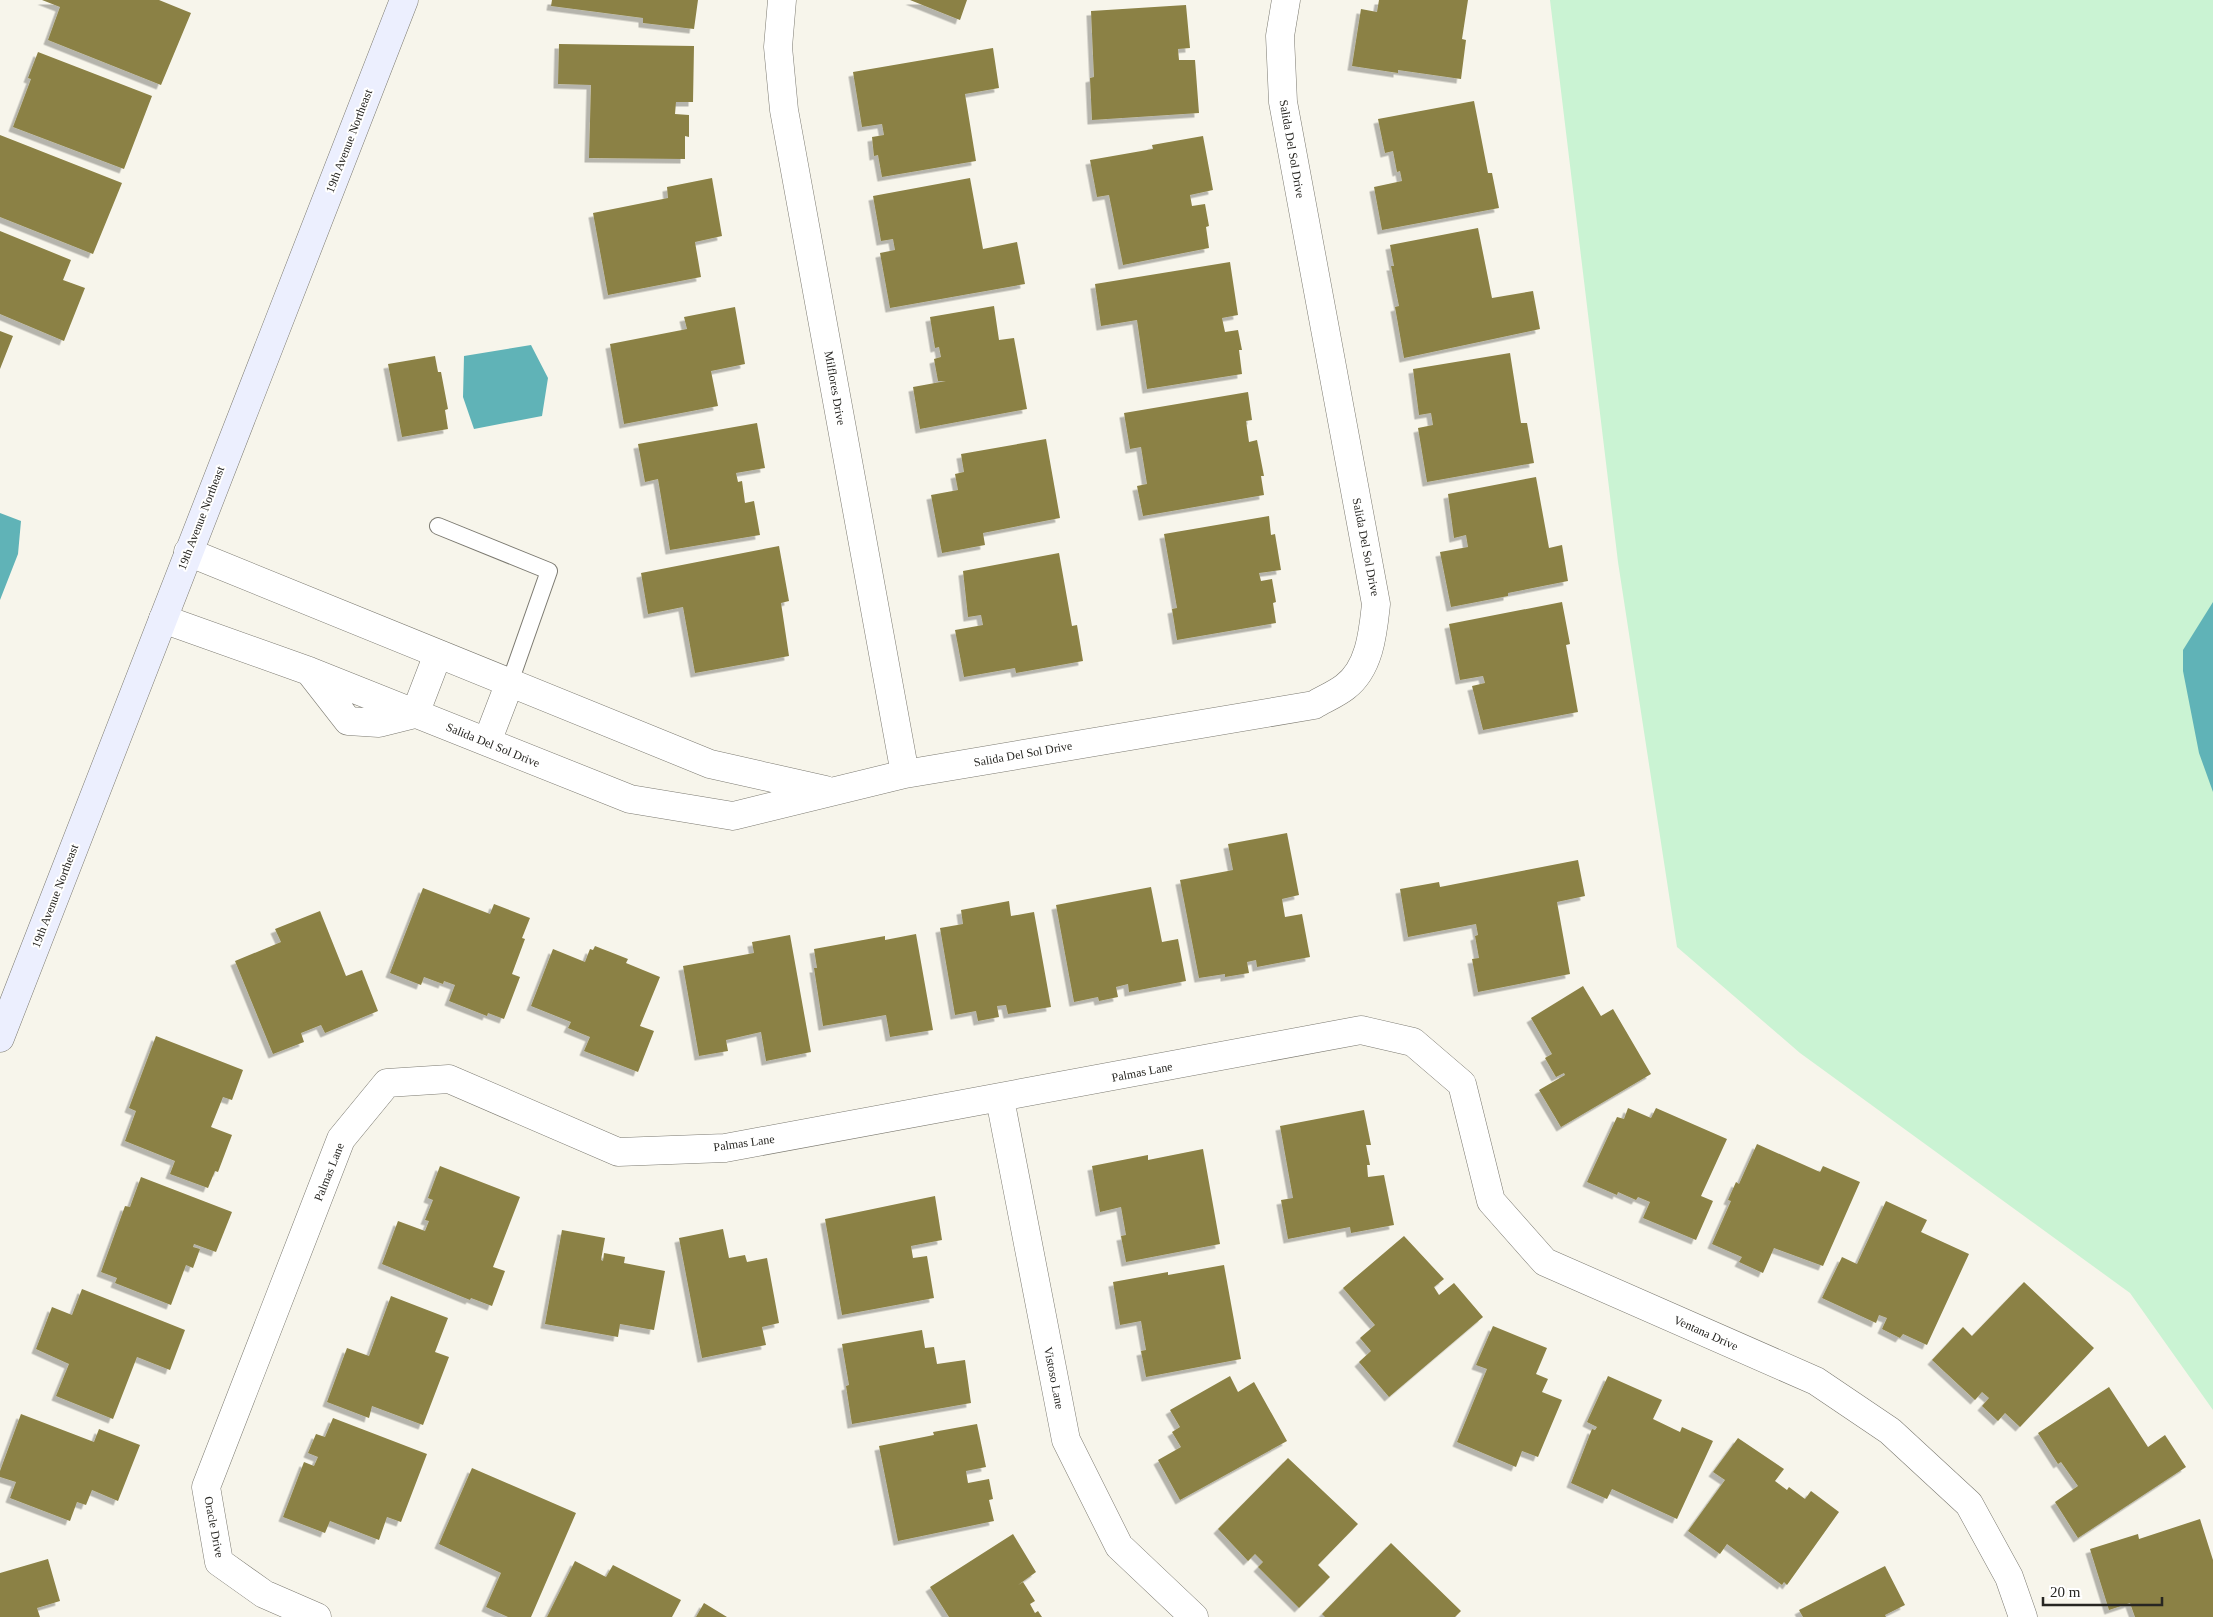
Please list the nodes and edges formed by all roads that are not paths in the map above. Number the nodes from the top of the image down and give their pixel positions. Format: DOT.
graph roads {
  1 [pos="404,0"];
  2 [pos="782,0"];
  3 [pos="1286,0"];
  4 [pos="438,526"];
  5 [pos="188,552"];
  6 [pos="162,619"];
  7 [pos="438,654"];
  8 [pos="510,682"];
  9 [pos="415,714"];
  10 [pos="487,742"];
  11 [pos="905,774"];
  12 [pos="832,792"];
  13 [pos="0,1038"];
  14 [pos="1413,1042"];
  15 [pos="1000,1099"];
  16 [pos="256,1359"];
  17 [pos="317,1617"];
  18 [pos="1194,1617"];
  19 [pos="2023,1617"];
  1 -- 5 [label="street, 19th Avenue Northeast"];
  2 -- 11 [label="street, Milflores Drive"];
  3 -- 11 [label="street, Salida Del Sol Drive"];
  4 -- 8 [label="lane"];
  5 -- 6 [label="street, 19th Avenue Northeast"];
  5 -- 7 [label="street, Salida Del Sol Drive"];
  6 -- 9 [label="street"];
  6 -- 13 [label="street, 19th Avenue Northeast"];
  7 -- 8 [label="street, Salida Del Sol Drive"];
  7 -- 9 [label="street"];
  8 -- 10 [label="street"];
  8 -- 12 [label="street, Salida Del Sol Drive"];
  9 -- 10 [label="street, Salida Del Sol Drive"];
  10 -- 12 [label="street, Salida Del Sol Drive"];
  11 -- 12 [label="street, Salida Del Sol Drive"];
  14 -- 15 [label="street, Palmas Lane"];
  14 -- 19 [label="street, Ventana Drive"];
  15 -- 16 [label="street, Palmas Lane"];
  15 -- 18 [label="street, Vistoso Lane"];
  16 -- 17 [label="street, Oracle Drive"];
}
